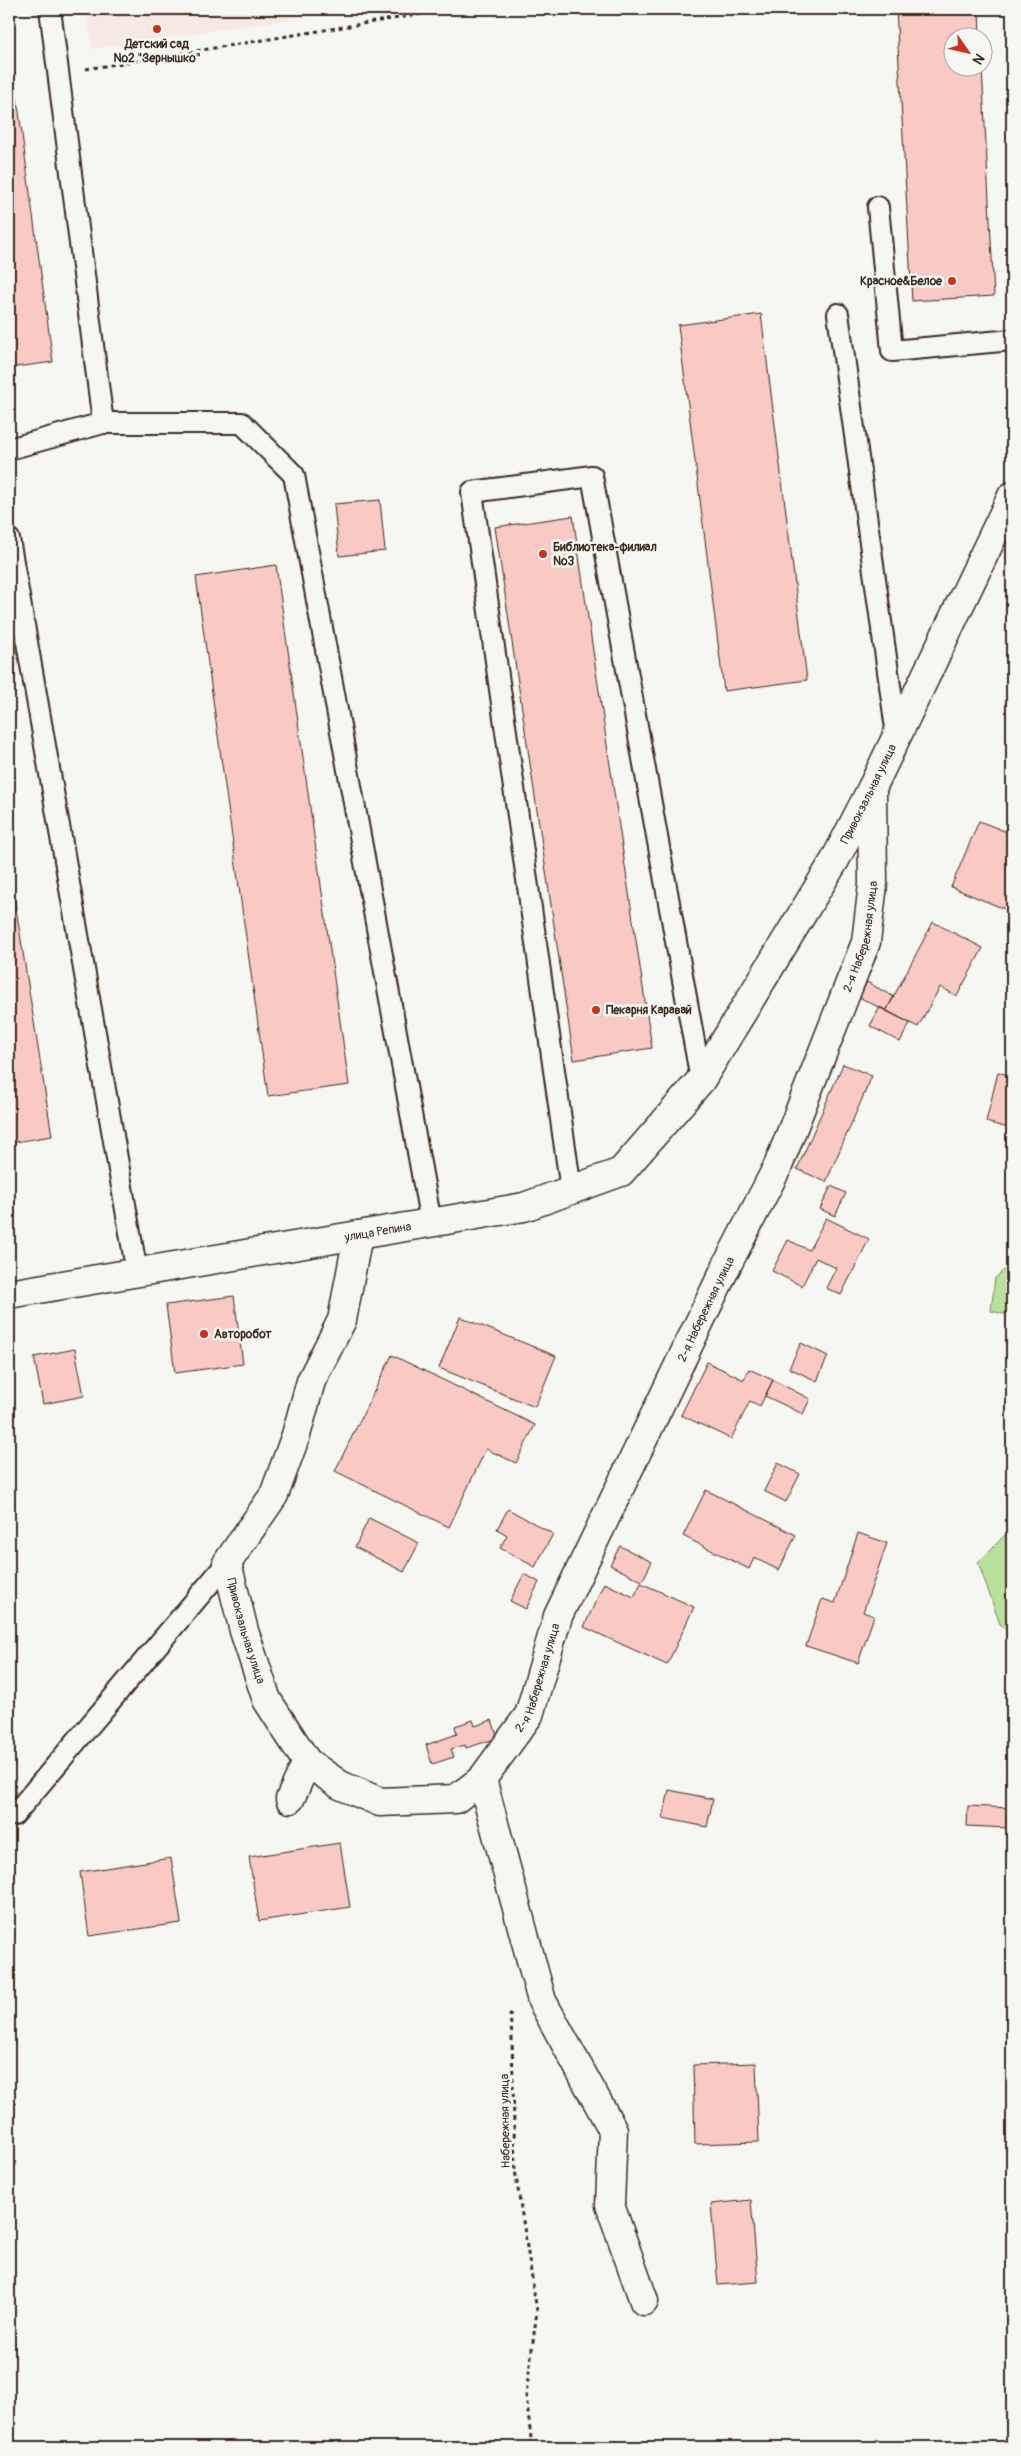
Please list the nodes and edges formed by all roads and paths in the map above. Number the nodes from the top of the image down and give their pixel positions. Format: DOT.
graph roads {
  1 [pos="50,9"];
  2 [pos="453,9"];
  3 [pos="59,74"];
  4 [pos="878,207"];
  5 [pos="838,314"];
  6 [pos="1012,340"];
  7 [pos="103,423"];
  8 [pos="9,449"];
  9 [pos="1012,496"];
  10 [pos="9,539"];
  11 [pos="897,736"];
  12 [pos="872,788"];
  13 [pos="701,1080"];
  14 [pos="571,1190"];
  15 [pos="431,1223"];
  16 [pos="358,1235"];
  17 [pos="137,1273"];
  18 [pos="9,1294"];
  19 [pos="227,1563"];
  20 [pos="307,1762"];
  21 [pos="482,1779"];
  22 [pos="290,1799"];
  23 [pos="456,1799"];
  24 [pos="14,1814"];
  25 [pos="509,2009"];
  26 [pos="644,2301"];
  27 [pos="532,2447"];
  1 -- 3 [label="lane"];
  2 -- 3 [label="path"];
  3 -- 7 [label="lane"];
  4 -- 6 [label="lane"];
  5 -- 11 [label="lane"];
  7 -- 8 [label="lane"];
  7 -- 15 [label="lane"];
  9 -- 11 [label="street, Привокзальная улица"];
  10 -- 17 [label="lane"];
  11 -- 12 [label="street, Привокзальная улица"];
  12 -- 13 [label="street, Привокзальная улица"];
  12 -- 21 [label="street, 2-я Набережная улица"];
  13 -- 14 [label="street, улица Репина"];
  13 -- 14 [label="lane"];
  14 -- 15 [label="street, улица Репина"];
  15 -- 16 [label="street, улица Репина"];
  16 -- 17 [label="street, улица Репина"];
  16 -- 19 [label="street, Привокзальная улица"];
  17 -- 18 [label="street, улица Репина"];
  19 -- 20 [label="street, Привокзальная улица"];
  19 -- 24 [label="lane"];
  20 -- 22 [label="street"];
  20 -- 23 [label="street, Привокзальная улица"];
  21 -- 23 [label="street, 2-я Набережная улица"];
  21 -- 26 [label="street"];
  25 -- 27 [label="path, Набережная улица"];
}
